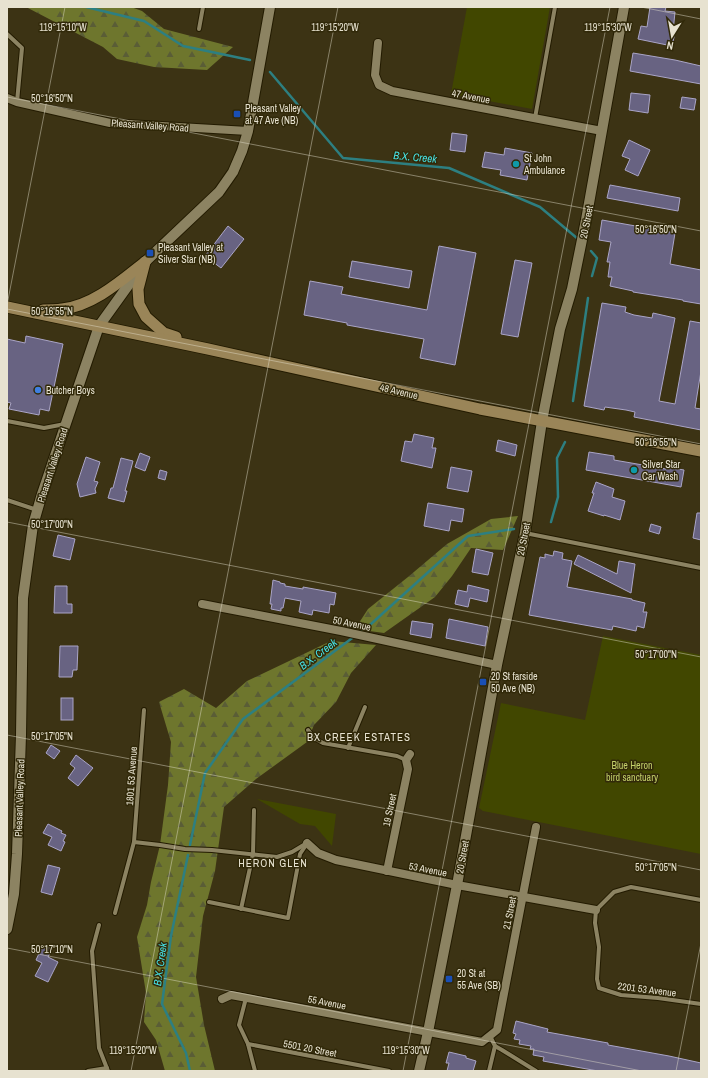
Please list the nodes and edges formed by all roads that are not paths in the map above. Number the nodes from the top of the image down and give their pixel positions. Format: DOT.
graph roads {
  1 [pos="203,7"];
  2 [pos="270,7"];
  3 [pos="555,7"];
  4 [pos="624,7"];
  5 [pos="199,29"];
  6 [pos="7,34"];
  7 [pos="378,43"];
  8 [pos="7,98"];
  9 [pos="17,102"];
  10 [pos="535,118"];
  11 [pos="248,131"];
  12 [pos="602,131"];
  13 [pos="145,262"];
  14 [pos="7,307"];
  15 [pos="25,310"];
  16 [pos="99,326"];
  17 [pos="208,349"];
  18 [pos="7,420"];
  19 [pos="542,421"];
  20 [pos="66,424"];
  21 [pos="701,451"];
  22 [pos="7,500"];
  23 [pos="38,510"];
  24 [pos="525,533"];
  25 [pos="701,568"];
  26 [pos="202,604"];
  27 [pos="497,665"];
  28 [pos="365,706"];
  29 [pos="144,710"];
  30 [pos="308,730"];
  31 [pos="348,748"];
  32 [pos="408,757"];
  33 [pos="254,810"];
  34 [pos="536,827"];
  35 [pos="134,842"];
  36 [pos="307,843"];
  37 [pos="253,854"];
  38 [pos="387,871"];
  39 [pos="457,885"];
  40 [pos="522,896"];
  41 [pos="701,900"];
  42 [pos="209,902"];
  43 [pos="241,909"];
  44 [pos="596,910"];
  45 [pos="114,913"];
  46 [pos="99,925"];
  47 [pos="7,929"];
  48 [pos="246,997"];
  49 [pos="222,999"];
  50 [pos="701,1004"];
  51 [pos="428,1032"];
  52 [pos="489,1036"];
  53 [pos="248,1044"];
  54 [pos="495,1046"];
  55 [pos="370,1069"];
  56 [pos="107,1070"];
  57 [pos="88,1071"];
  58 [pos="255,1071"];
  59 [pos="389,1071"];
  60 [pos="420,1071"];
  61 [pos="489,1071"];
  62 [pos="536,1071"];
  1 -- 5 [label="lane"];
  2 -- 11 [label="street, Pleasant Valley Road"];
  3 -- 10 [label="lane"];
  4 -- 12 [label="street, 20 Street"];
  6 -- 9 [label="lane"];
  7 -- 10 [label="street, 47 Avenue"];
  8 -- 9 [label="street, Pleasant Valley Road"];
  9 -- 11 [label="street, Pleasant Valley Road"];
  10 -- 12 [label="street, 47 Avenue"];
  11 -- 13 [label="street, Pleasant Valley Road"];
  12 -- 19 [label="street, 20 Street"];
  13 -- 15 [label="main road"];
  13 -- 16 [label="street, Pleasant Valley Road"];
  13 -- 17 [label="main road"];
  14 -- 15 [label="main road"];
  15 -- 16 [label="main road, 48 Avenue"];
  16 -- 17 [label="main road, 48 Avenue"];
  16 -- 20 [label="street, Pleasant Valley Road"];
  17 -- 19 [label="main road, 48 Avenue"];
  18 -- 20 [label="lane"];
  19 -- 21 [label="main road, 48 Avenue"];
  19 -- 24 [label="street, 20 Street"];
  20 -- 23 [label="street, Pleasant Valley Road"];
  22 -- 23 [label="lane"];
  23 -- 47 [label="street, Pleasant Valley Road"];
  24 -- 25 [label="lane"];
  24 -- 27 [label="street, 20 Street"];
  26 -- 27 [label="street, 50 Avenue"];
  27 -- 39 [label="street, 20 Street"];
  28 -- 31 [label="lane"];
  29 -- 35 [label="lane, 1801 53 Avenue"];
  30 -- 31 [label="lane"];
  31 -- 32 [label="lane"];
  32 -- 38 [label="street, 19 Street"];
  33 -- 37 [label="lane"];
  34 -- 40 [label="street, 21 Street"];
  35 -- 37 [label="lane"];
  35 -- 45 [label="lane, 1801 53 Avenue"];
  36 -- 37 [label="lane"];
  36 -- 38 [label="street, 53 Avenue"];
  36 -- 43 [label="lane"];
  37 -- 43 [label="lane"];
  38 -- 39 [label="street, 53 Avenue"];
  39 -- 40 [label="street, 53 Avenue"];
  39 -- 51 [label="street, 20 Street"];
  40 -- 44 [label="street, 53 Avenue"];
  40 -- 52 [label="street, 21 Street"];
  41 -- 44 [label="lane"];
  42 -- 43 [label="lane"];
  44 -- 50 [label="lane, 2201 53 Avenue"];
  46 -- 56 [label="lane"];
  48 -- 49 [label="street, 55 Avenue"];
  48 -- 51 [label="street, 55 Avenue"];
  48 -- 53 [label="lane"];
  51 -- 52 [label="street, 55 Avenue"];
  51 -- 60 [label="street, 20 Street"];
  52 -- 54 [label="lane"];
  53 -- 55 [label="lane, 5501 20 Street"];
  53 -- 58 [label="lane"];
  54 -- 61 [label="lane"];
  54 -- 62 [label="lane"];
  55 -- 59 [label="lane, 5501 20 Street"];
  56 -- 57 [label="lane"];
}
